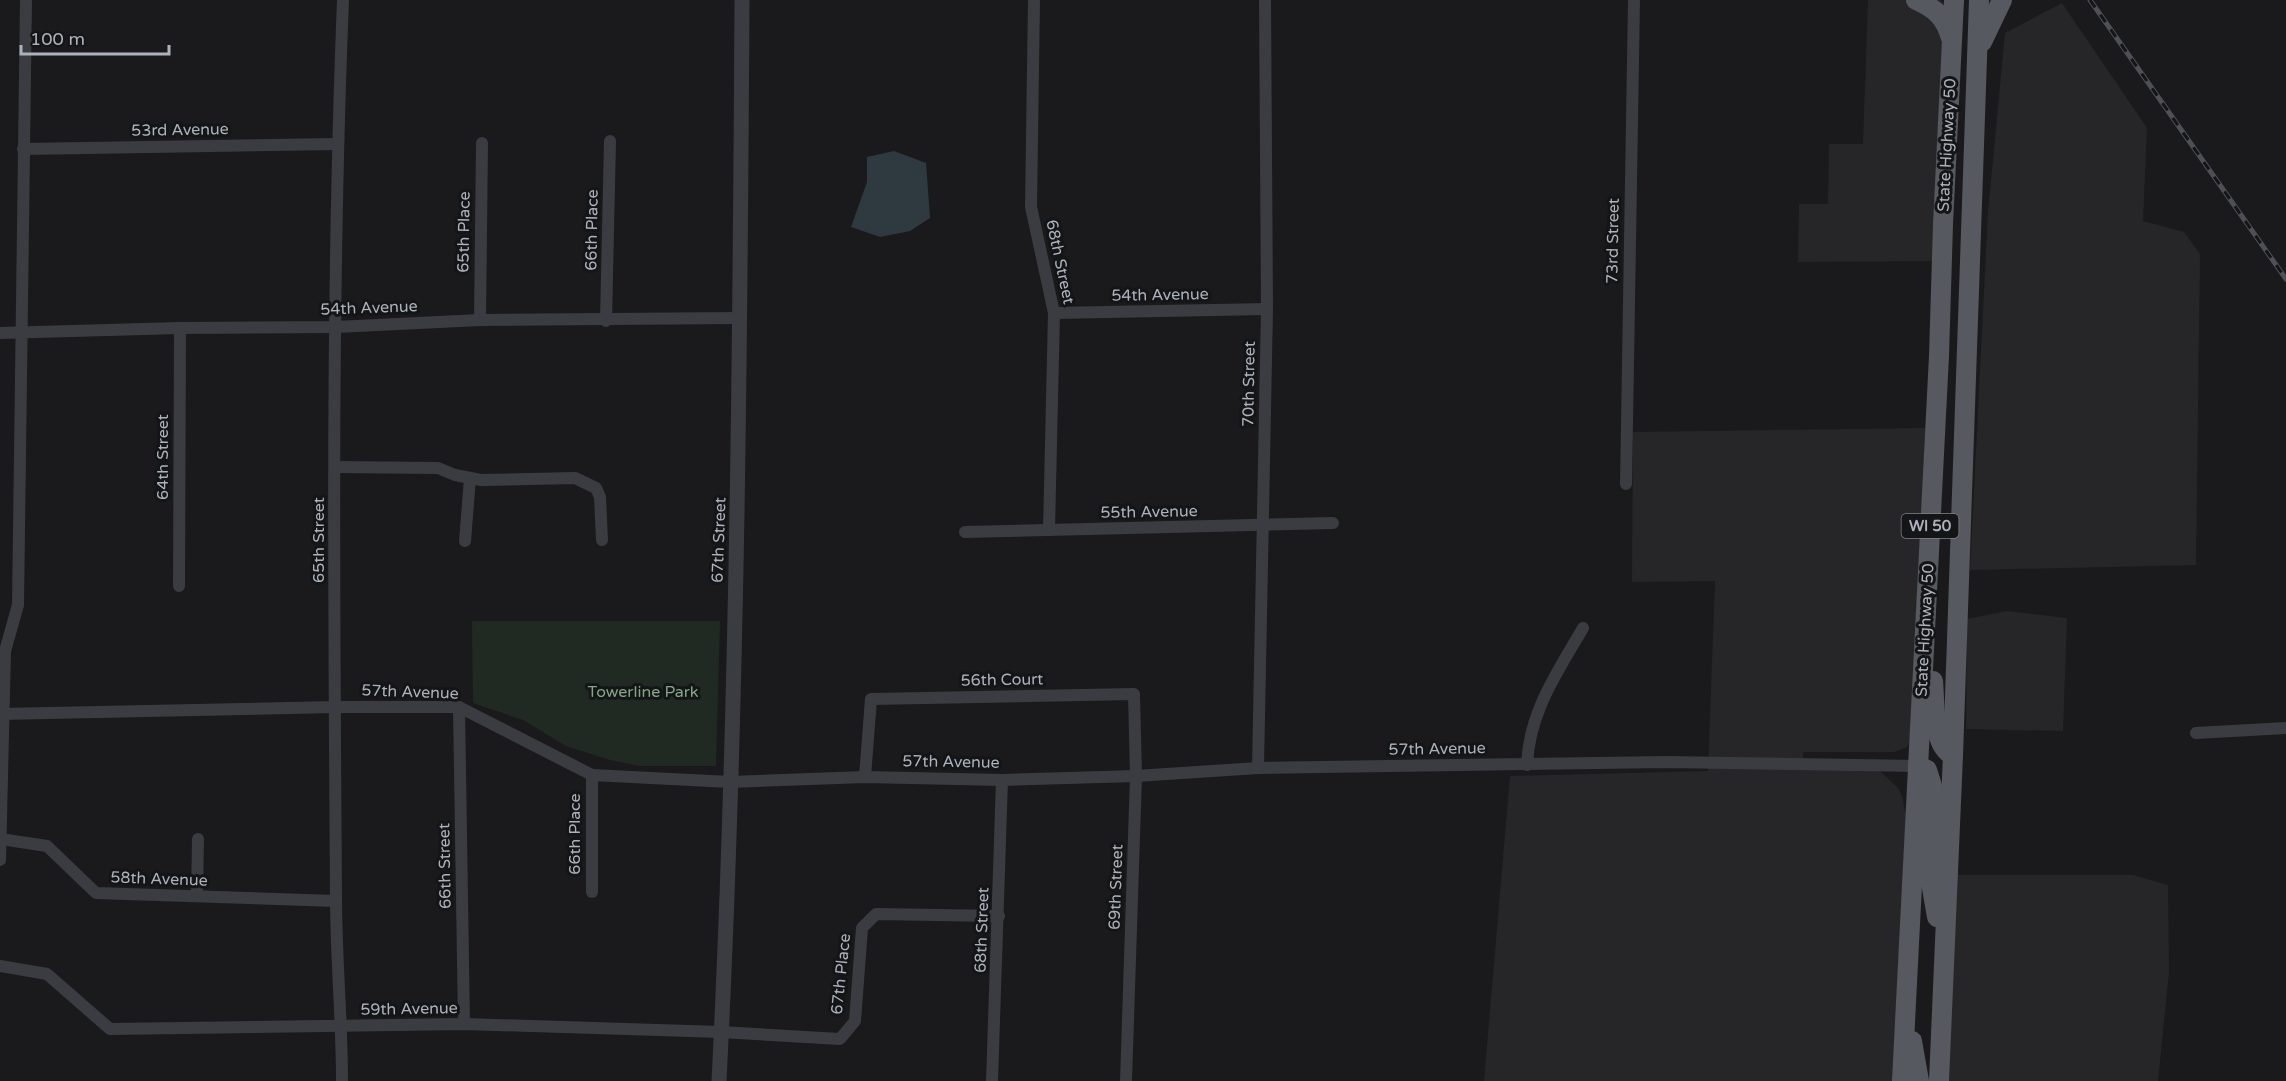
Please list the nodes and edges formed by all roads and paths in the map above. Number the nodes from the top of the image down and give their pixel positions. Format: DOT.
graph roads {
  1 [pos="26,0"];
  2 [pos="343,0"];
  3 [pos="742,0"];
  4 [pos="1034,0"];
  5 [pos="1265,0"];
  6 [pos="1634,0"];
  7 [pos="1916,0"];
  8 [pos="1954,0"];
  9 [pos="1968,0"];
  10 [pos="1979,0"];
  11 [pos="2002,0"];
  12 [pos="1952,40"];
  13 [pos="1978,52"];
  14 [pos="1975,132"];
  15 [pos="610,141"];
  16 [pos="337,144"];
  17 [pos="482,144"];
  18 [pos="23,149"];
  19 [pos="1942,252"];
  20 [pos="1267,309"];
  21 [pos="1054,313"];
  22 [pos="739,318"];
  23 [pos="480,320"];
  24 [pos="606,321"];
  25 [pos="336,327"];
  26 [pos="180,328"];
  27 [pos="0,333"];
  28 [pos="22,333"];
  29 [pos="1965,350"];
  30 [pos="336,467"];
  31 [pos="470,478"];
  32 [pos="1626,483"];
  33 [pos="1334,523"];
  34 [pos="1264,526"];
  35 [pos="1049,530"];
  36 [pos="965,532"];
  37 [pos="602,540"];
  38 [pos="465,541"];
  39 [pos="1928,579"];
  40 [pos="179,586"];
  41 [pos="1583,628"];
  42 [pos="1134,694"];
  43 [pos="336,706"];
  44 [pos="459,707"];
  45 [pos="2,714"];
  46 [pos="2286,728"];
  47 [pos="2196,733"];
  48 [pos="1953,755"];
  49 [pos="1527,765"];
  50 [pos="1918,766"];
  51 [pos="1258,768"];
  52 [pos="592,775"];
  53 [pos="1136,776"];
  54 [pos="865,777"];
  55 [pos="1002,780"];
  56 [pos="730,782"];
  57 [pos="1,839"];
  58 [pos="198,839"];
  59 [pos="0,860"];
  60 [pos="592,892"];
  61 [pos="197,896"];
  62 [pos="336,901"];
  63 [pos="999,916"];
  64 [pos="1944,961"];
  65 [pos="0,966"];
  66 [pos="1906,1008"];
  67 [pos="464,1024"];
  68 [pos="342,1027"];
  69 [pos="722,1032"];
  70 [pos="840,1038"];
  71 [pos="342,1081"];
  72 [pos="719,1081"];
  73 [pos="992,1081"];
  74 [pos="1126,1081"];
  75 [pos="1902,1081"];
  76 [pos="1919,1081"];
  77 [pos="1939,1081"];
  1 -- 18 [label="street"];
  2 -- 16 [label="street, 65th Street"];
  3 -- 22 [label="street, 67th Street"];
  4 -- 21 [label="street, 68th Street"];
  5 -- 20 [label="street, 70th Street"];
  6 -- 32 [label="street, 73rd Street"];
  7 -- 12 [label="main road"];
  8 -- 12 [label="main road, State Highway 50 / WI 50"];
  9 -- 14 [label="main road"];
  10 -- 13 [label="main road, State Highway 50 / WI 50"];
  11 -- 13 [label="main road"];
  12 -- 19 [label="main road, State Highway 50 / WI 50"];
  13 -- 14 [label="main road, State Highway 50 / WI 50"];
  14 -- 29 [label="main road, State Highway 50 / WI 50"];
  15 -- 24 [label="street, 66th Place"];
  16 -- 18 [label="street, 53rd Avenue"];
  16 -- 25 [label="street, 65th Street"];
  17 -- 23 [label="street, 65th Place"];
  18 -- 28 [label="street"];
  19 -- 29 [label="main road"];
  19 -- 39 [label="main road, State Highway 50 / WI 50"];
  20 -- 21 [label="street, 54th Avenue"];
  20 -- 34 [label="street, 70th Street"];
  21 -- 35 [label="street, 68th Street"];
  22 -- 24 [label="street, 54th Avenue"];
  22 -- 56 [label="street, 67th Street"];
  23 -- 24 [label="street, 54th Avenue"];
  23 -- 25 [label="street, 54th Avenue"];
  25 -- 26 [label="street, 54th Avenue"];
  25 -- 30 [label="street, 65th Street"];
  26 -- 28 [label="street, 54th Avenue"];
  26 -- 40 [label="street, 64th Street"];
  27 -- 28 [label="street, 54th Avenue"];
  28 -- 45 [label="street"];
  29 -- 48 [label="main road, State Highway 50 / WI 50"];
  30 -- 31 [label="street"];
  30 -- 43 [label="street, 65th Street"];
  31 -- 37 [label="street"];
  31 -- 38 [label="street"];
  33 -- 34 [label="street, 55th Avenue"];
  34 -- 35 [label="street, 55th Avenue"];
  34 -- 51 [label="street, 70th Street"];
  35 -- 36 [label="street, 55th Avenue"];
  39 -- 48 [label="main road"];
  39 -- 50 [label="main road, State Highway 50 / WI 50"];
  41 -- 49 [label="street"];
  42 -- 53 [label="street, 69th Street"];
  42 -- 54 [label="street, 56th Court"];
  43 -- 44 [label="street, 57th Avenue"];
  43 -- 45 [label="street, 57th Avenue"];
  43 -- 62 [label="street, 65th Street"];
  44 -- 52 [label="street, 57th Avenue"];
  44 -- 67 [label="street, 66th Street"];
  45 -- 57 [label="street"];
  46 -- 47 [label="street"];
  48 -- 64 [label="main road, State Highway 50 / WI 50"];
  49 -- 50 [label="street, 57th Avenue"];
  49 -- 51 [label="street, 57th Avenue"];
  50 -- 64 [label="main road"];
  50 -- 66 [label="main road, State Highway 50 / WI 50"];
  51 -- 53 [label="street, 57th Avenue"];
  52 -- 56 [label="street, 57th Avenue"];
  52 -- 60 [label="street, 66th Place"];
  53 -- 55 [label="street, 57th Avenue"];
  53 -- 74 [label="street, 69th Street"];
  54 -- 55 [label="street, 57th Avenue"];
  54 -- 56 [label="street, 57th Avenue"];
  55 -- 63 [label="street, 68th Street"];
  56 -- 69 [label="street, 67th Street"];
  57 -- 59 [label="street"];
  57 -- 61 [label="street, 58th Avenue"];
  58 -- 61 [label="street"];
  61 -- 62 [label="street, 58th Avenue"];
  62 -- 68 [label="street, 65th Street"];
  63 -- 70 [label="street, 67th Place"];
  63 -- 73 [label="street, 68th Street"];
  64 -- 77 [label="main road, State Highway 50 / WI 50"];
  65 -- 68 [label="street, 59th Avenue"];
  66 -- 75 [label="main road, State Highway 50 / WI 50"];
  66 -- 76 [label="main road"];
  67 -- 68 [label="street, 59th Avenue"];
  67 -- 69 [label="street, 59th Avenue"];
  68 -- 71 [label="street, 65th Street"];
  69 -- 70 [label="street, 59th Avenue"];
  69 -- 72 [label="street, 67th Street"];
}
